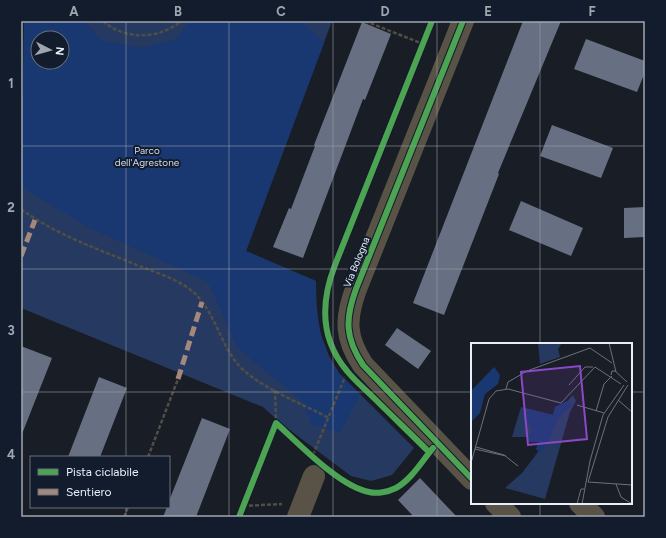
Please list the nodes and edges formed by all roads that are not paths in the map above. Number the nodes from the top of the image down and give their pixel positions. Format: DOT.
graph roads {
  1 [pos="463,21"];
  2 [pos="315,465"];
  3 [pos="471,477"];
  4 [pos="497,504"];
  5 [pos="581,504"];
  6 [pos="292,510"];
  7 [pos="510,517"];
  8 [pos="594,517"];
  1 -- 3 [label="street, Via Bologna"];
  2 -- 6 [label="street"];
  4 -- 7 [label="street"];
  5 -- 8 [label="street"];
}
